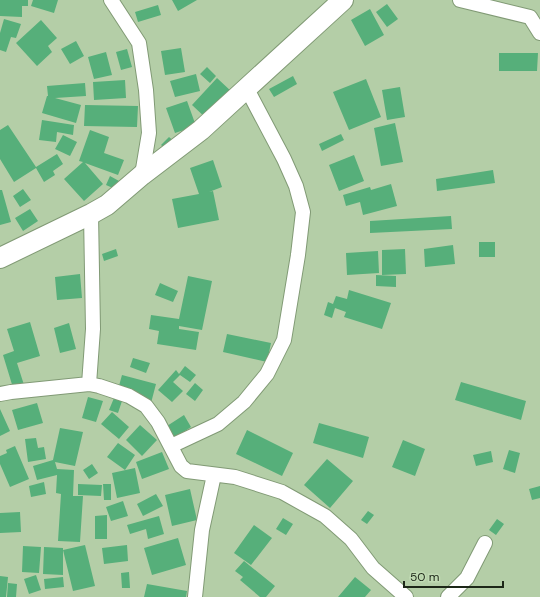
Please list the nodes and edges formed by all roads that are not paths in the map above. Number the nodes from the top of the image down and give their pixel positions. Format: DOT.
graph roads {
  1 [pos="111,0"];
  2 [pos="343,0"];
  3 [pos="460,0"];
  4 [pos="540,33"];
  5 [pos="247,89"];
  6 [pos="142,176"];
  7 [pos="90,214"];
  8 [pos="0,258"];
  9 [pos="89,384"];
  10 [pos="0,394"];
  11 [pos="171,446"];
  12 [pos="214,475"];
  13 [pos="485,542"];
  14 [pos="195,597"];
  15 [pos="406,597"];
  16 [pos="448,597"];
  1 -- 6 [label="street"];
  2 -- 5 [label="street"];
  3 -- 4 [label="street"];
  5 -- 6 [label="street"];
  5 -- 11 [label="street"];
  6 -- 7 [label="street"];
  7 -- 8 [label="street"];
  7 -- 9 [label="street"];
  9 -- 10 [label="street"];
  9 -- 11 [label="street"];
  11 -- 12 [label="street"];
  12 -- 14 [label="street"];
  12 -- 15 [label="street"];
  13 -- 16 [label="street"];
}
